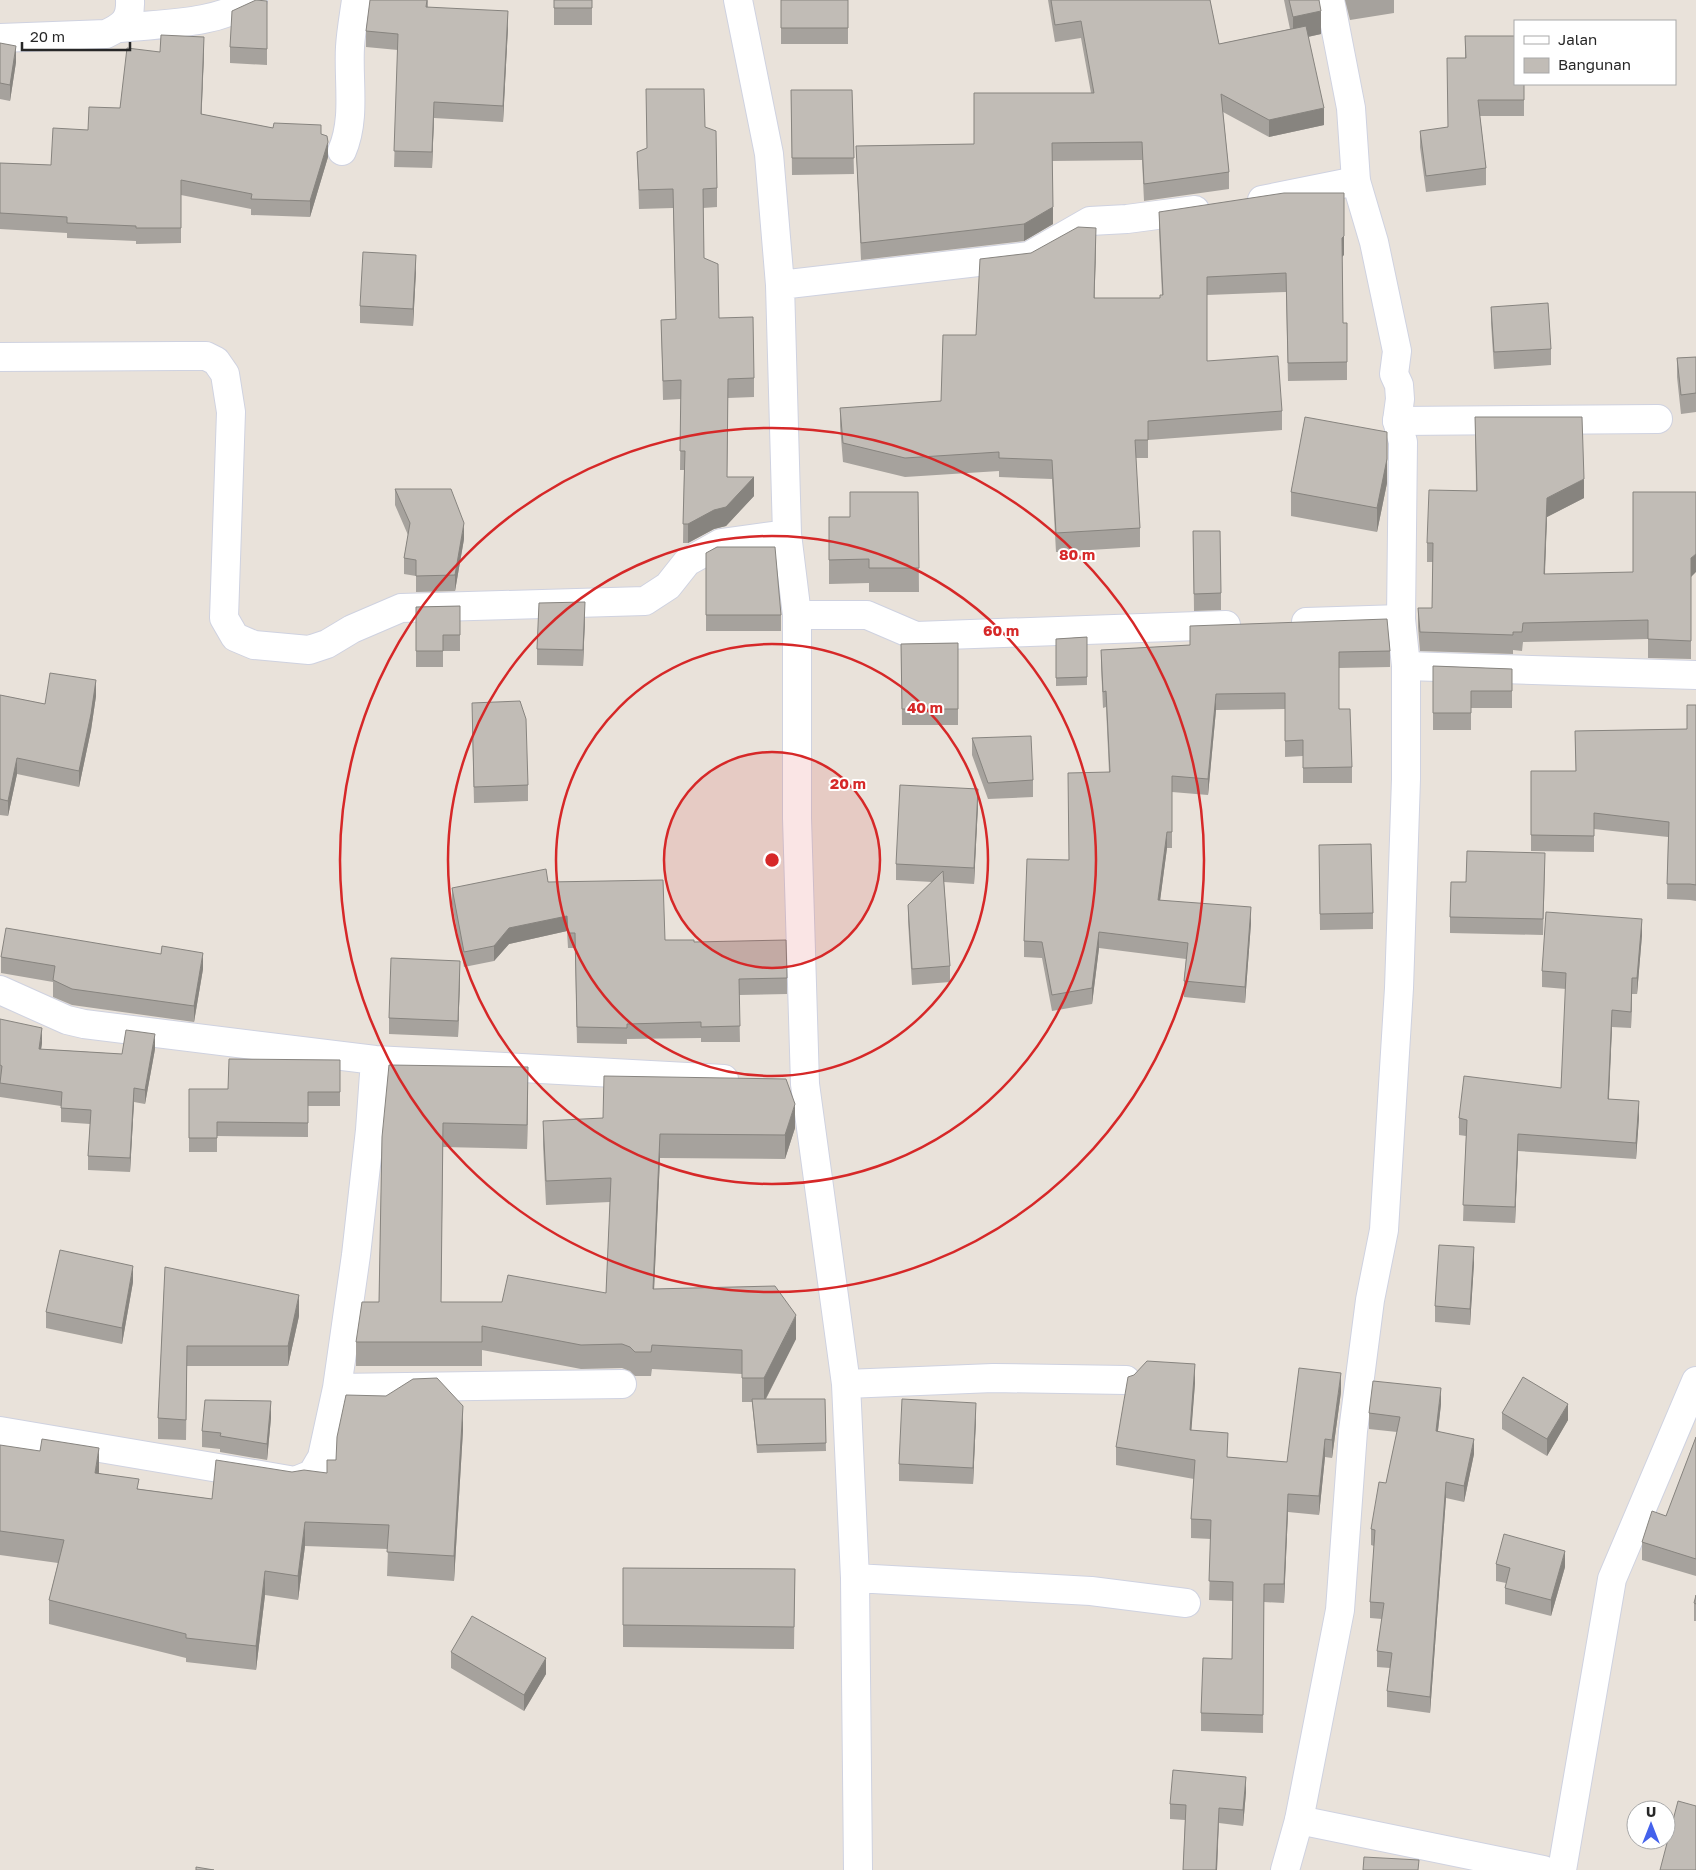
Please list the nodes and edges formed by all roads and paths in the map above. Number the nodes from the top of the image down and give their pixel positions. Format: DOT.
graph roads {
  1 [pos="130,0"];
  2 [pos="253,0"];
  3 [pos="356,0"];
  4 [pos="738,0"];
  5 [pos="1330,0"];
  6 [pos="120,28"];
  7 [pos="0,38"];
  8 [pos="342,151"];
  9 [pos="1356,181"];
  10 [pos="780,285"];
  11 [pos="0,357"];
  12 [pos="1658,419"];
  13 [pos="1397,421"];
  14 [pos="787,534"];
  15 [pos="797,615"];
  16 [pos="1401,618"];
  17 [pos="1284,623"];
  18 [pos="1254,624"];
  19 [pos="1406,666"];
  20 [pos="1696,676"];
  21 [pos="0,990"];
  22 [pos="375,1060"];
  23 [pos="747,1081"];
  24 [pos="776,1082"];
  25 [pos="805,1084"];
  26 [pos="1126,1380"];
  27 [pos="1696,1381"];
  28 [pos="622,1384"];
  29 [pos="846,1384"];
  30 [pos="337,1388"];
  31 [pos="0,1432"];
  32 [pos="855,1578"];
  33 [pos="1186,1603"];
  34 [pos="1299,1820"];
  35 [pos="858,1870"];
  36 [pos="1285,1870"];
  37 [pos="1543,1870"];
  38 [pos="1562,1870"];
  1 -- 6 [label="street"];
  2 -- 6 [label="street"];
  3 -- 8 [label="street"];
  4 -- 10 [label="street"];
  5 -- 9 [label="street"];
  6 -- 7 [label="street"];
  9 -- 10 [label="street"];
  9 -- 13 [label="street"];
  10 -- 14 [label="street"];
  11 -- 14 [label="street"];
  12 -- 13 [label="street"];
  13 -- 16 [label="street"];
  14 -- 15 [label="street"];
  15 -- 18 [label="street"];
  15 -- 25 [label="street"];
  16 -- 17 [label="street"];
  16 -- 19 [label="street"];
  19 -- 20 [label="street"];
  19 -- 34 [label="street"];
  21 -- 22 [label="street"];
  22 -- 23 [label="street"];
  22 -- 30 [label="street"];
  24 -- 25 [label="street"];
  25 -- 29 [label="street"];
  26 -- 29 [label="street"];
  27 -- 38 [label="street"];
  28 -- 30 [label="street"];
  29 -- 32 [label="street"];
  30 -- 31 [label="street"];
  32 -- 33 [label="street"];
  32 -- 35 [label="street"];
  34 -- 36 [label="street"];
  34 -- 37 [label="street"];
}
